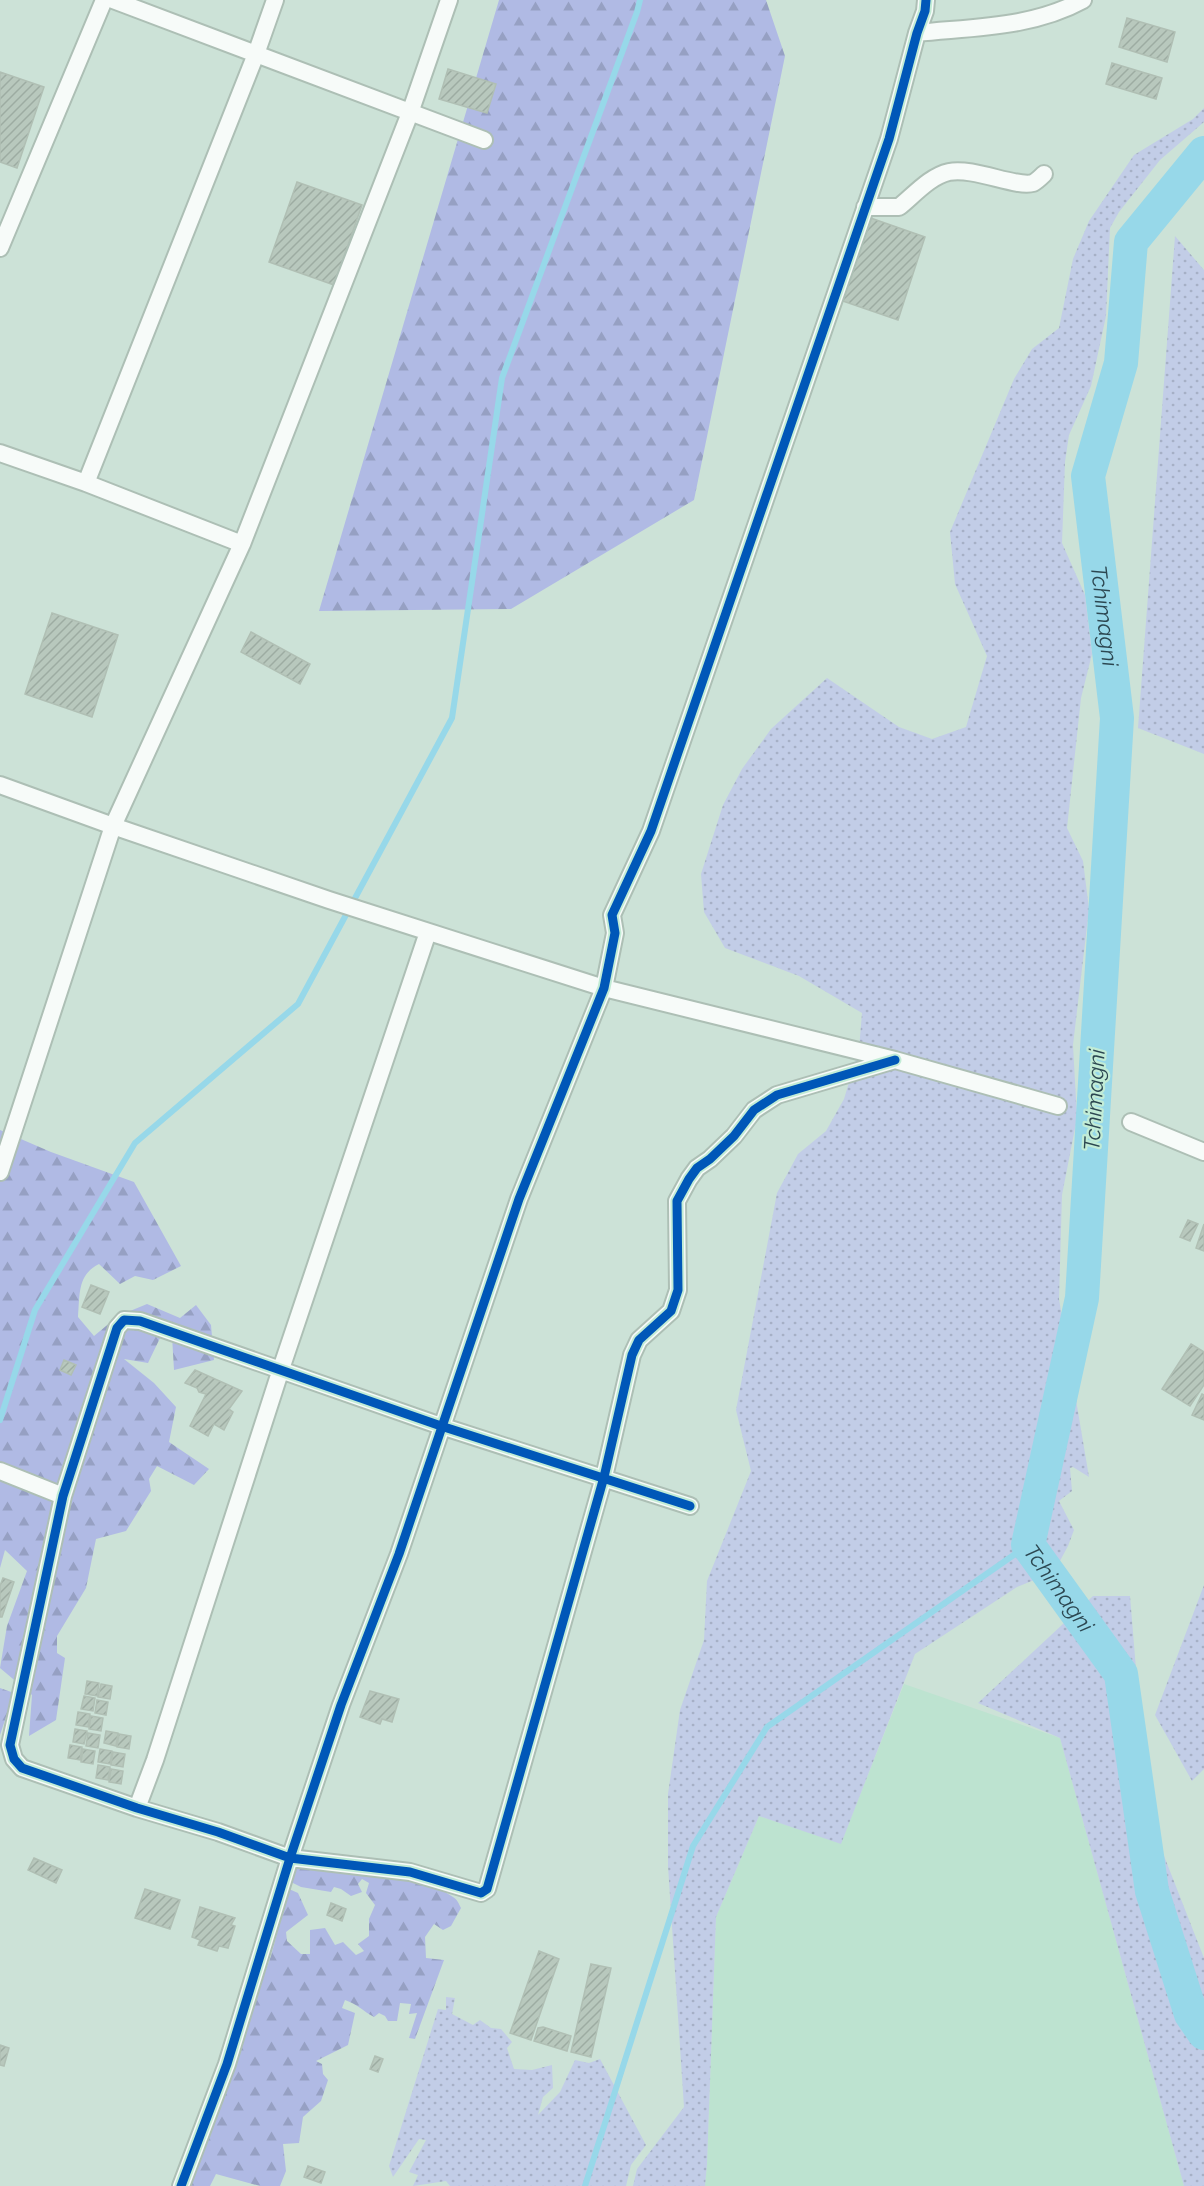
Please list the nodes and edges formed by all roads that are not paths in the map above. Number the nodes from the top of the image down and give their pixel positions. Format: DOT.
graph roads {
  1 [pos="105,0"];
  2 [pos="113,0"];
  3 [pos="275,0"];
  4 [pos="449,0"];
  5 [pos="926,0"];
  6 [pos="1083,0"];
  7 [pos="917,33"];
  8 [pos="256,54"];
  9 [pos="411,113"];
  10 [pos="483,141"];
  11 [pos="1044,174"];
  12 [pos="865,207"];
  13 [pos="0,248"];
  14 [pos="0,453"];
  15 [pos="86,483"];
  16 [pos="242,544"];
  17 [pos="0,785"];
  18 [pos="113,826"];
  19 [pos="428,932"];
  20 [pos="604,988"];
  21 [pos="895,1060"];
  22 [pos="1058,1106"];
  23 [pos="1131,1122"];
  24 [pos="1204,1152"];
  25 [pos="0,1172"];
  26 [pos="281,1369"];
  27 [pos="441,1426"];
  28 [pos="0,1471"];
  29 [pos="604,1477"];
  30 [pos="63,1497"];
  31 [pos="690,1506"];
  32 [pos="137,1808"];
  33 [pos="290,1858"];
  34 [pos="181,2186"];
  1 -- 13 [label="street"];
  2 -- 8 [label="street"];
  3 -- 8 [label="street"];
  4 -- 9 [label="street"];
  5 -- 7 [label="street"];
  6 -- 7 [label="street"];
  7 -- 12 [label="street"];
  8 -- 9 [label="street"];
  8 -- 15 [label="street"];
  9 -- 10 [label="street"];
  9 -- 16 [label="street"];
  11 -- 12 [label="street"];
  12 -- 20 [label="street"];
  14 -- 15 [label="street"];
  15 -- 16 [label="street"];
  16 -- 18 [label="street"];
  17 -- 18 [label="street"];
  18 -- 19 [label="street"];
  18 -- 25 [label="street"];
  19 -- 20 [label="street"];
  19 -- 26 [label="street"];
  20 -- 21 [label="street"];
  20 -- 27 [label="street"];
  21 -- 22 [label="street"];
  21 -- 29 [label="street"];
  23 -- 24 [label="street"];
  26 -- 27 [label="street"];
  26 -- 30 [label="street"];
  26 -- 32 [label="street"];
  27 -- 29 [label="street"];
  27 -- 33 [label="street"];
  28 -- 30 [label="street"];
  29 -- 31 [label="street"];
  29 -- 33 [label="street"];
  30 -- 32 [label="street"];
  32 -- 33 [label="street"];
  33 -- 34 [label="street"];
}
